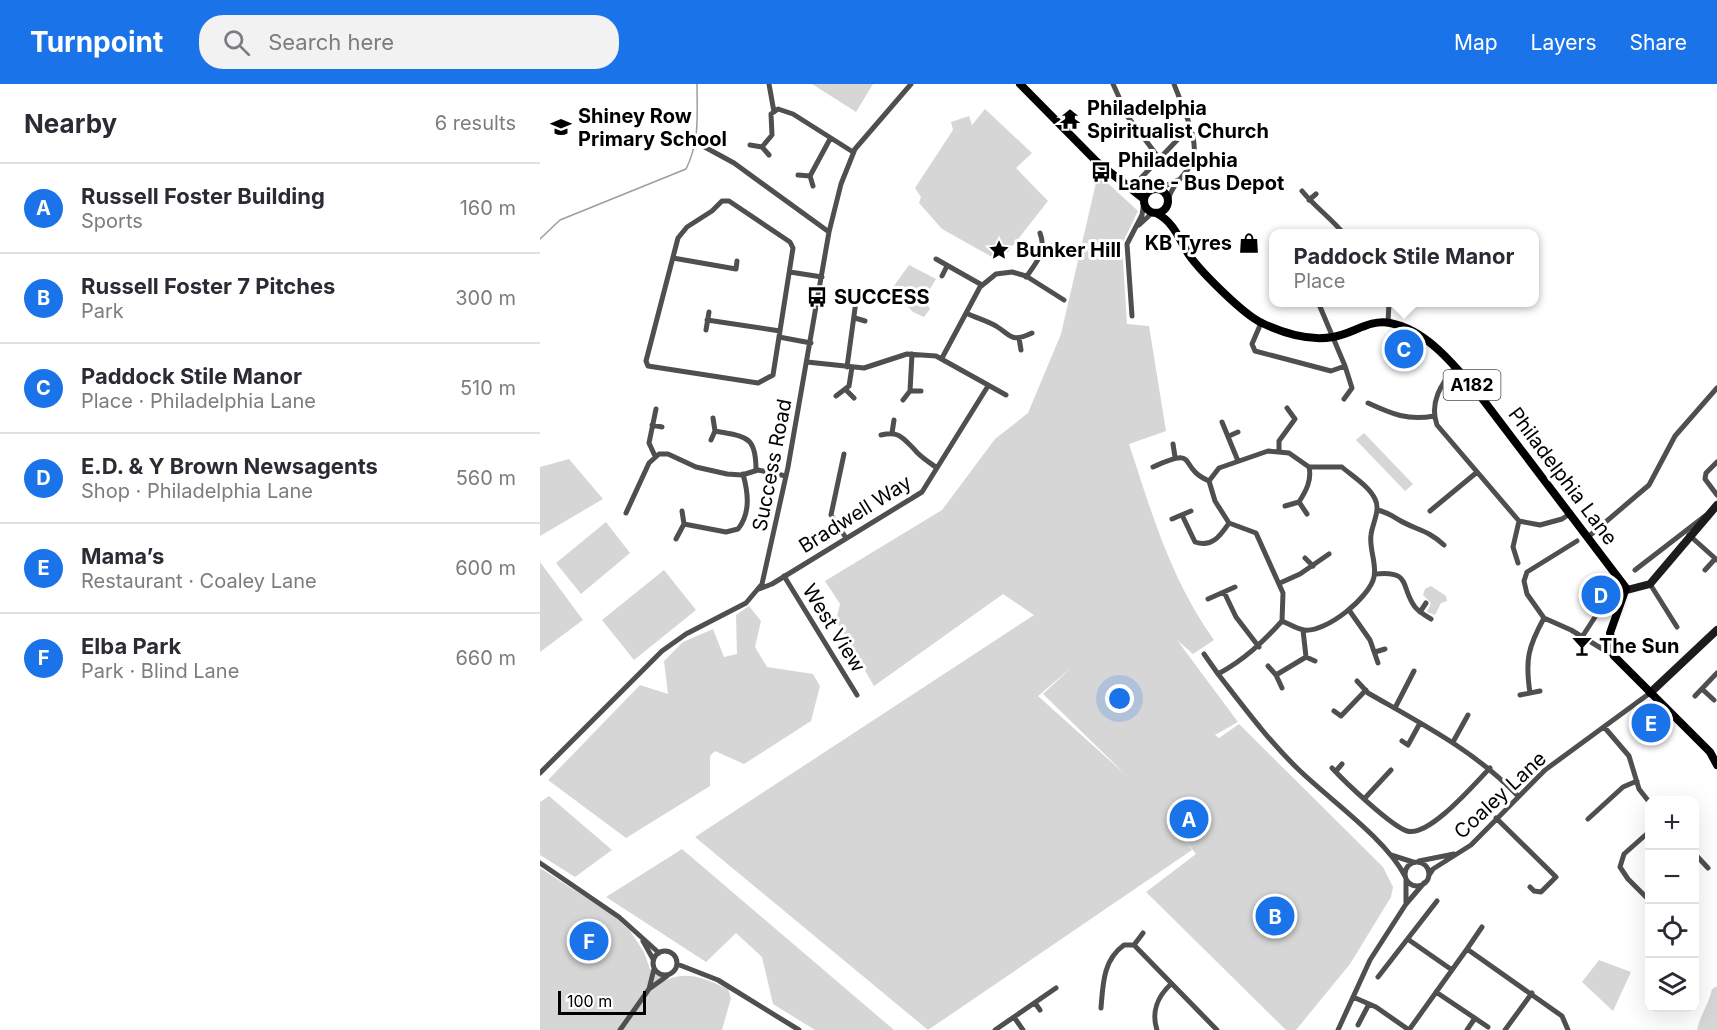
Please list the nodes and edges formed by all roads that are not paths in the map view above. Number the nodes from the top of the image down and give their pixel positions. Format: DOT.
graph roads {
  1 [pos="769,84"];
  2 [pos="911,84"];
  3 [pos="1020,84"];
  4 [pos="1113,84"];
  5 [pos="1174,84"];
  6 [pos="774,112"];
  7 [pos="1181,136"];
  8 [pos="830,139"];
  9 [pos="701,145"];
  10 [pos="750,145"];
  11 [pos="762,147"];
  12 [pos="853,153"];
  13 [pos="769,155"];
  14 [pos="1159,158"];
  15 [pos="798,175"];
  16 [pos="810,176"];
  17 [pos="1179,179"];
  18 [pos="1139,180"];
  19 [pos="1126,183"];
  20 [pos="813,186"];
  21 [pos="1154,190"];
  22 [pos="1302,191"];
  23 [pos="1316,194"];
  24 [pos="1144,200"];
  25 [pos="1309,200"];
  26 [pos="1168,202"];
  27 [pos="1154,213"];
  28 [pos="1136,228"];
  29 [pos="1340,229"];
  30 [pos="830,232"];
  31 [pos="1040,233"];
  32 [pos="1178,234"];
  33 [pos="1056,246"];
  34 [pos="1044,247"];
  35 [pos="673,258"];
  36 [pos="936,259"];
  37 [pos="737,261"];
  38 [pos="947,266"];
  39 [pos="736,269"];
  40 [pos="790,272"];
  41 [pos="735,276"];
  42 [pos="942,276"];
  43 [pos="822,277"];
  44 [pos="1026,277"];
  45 [pos="982,285"];
  46 [pos="1064,300"];
  47 [pos="856,302"];
  48 [pos="1321,307"];
  49 [pos="1389,307"];
  50 [pos="709,312"];
  51 [pos="968,314"];
  52 [pos="1132,316"];
  53 [pos="855,318"];
  54 [pos="707,320"];
  55 [pos="865,321"];
  56 [pos="1261,323"];
  57 [pos="1388,323"];
  58 [pos="706,330"];
  59 [pos="1032,333"];
  60 [pos="779,334"];
  61 [pos="1334,337"];
  62 [pos="1019,338"];
  63 [pos="810,343"];
  64 [pos="1021,350"];
  65 [pos="912,354"];
  66 [pos="942,358"];
  67 [pos="807,362"];
  68 [pos="1345,366"];
  69 [pos="849,367"];
  70 [pos="1455,367"];
  71 [pos="988,386"];
  72 [pos="1717,388"];
  73 [pos="846,390"];
  74 [pos="910,391"];
  75 [pos="921,391"];
  76 [pos="1006,395"];
  77 [pos="836,396"];
  78 [pos="855,398"];
  79 [pos="1344,399"];
  80 [pos="903,400"];
  81 [pos="1368,403"];
  82 [pos="1287,408"];
  83 [pos="656,410"];
  84 [pos="1303,416"];
  85 [pos="1434,416"];
  86 [pos="713,418"];
  87 [pos="1295,419"];
  88 [pos="894,420"];
  89 [pos="1222,422"];
  90 [pos="652,425"];
  91 [pos="662,427"];
  92 [pos="715,431"];
  93 [pos="1238,432"];
  94 [pos="892,433"];
  95 [pos="881,435"];
  96 [pos="1229,436"];
  97 [pos="711,440"];
  98 [pos="1173,444"];
  99 [pos="1279,451"];
  100 [pos="844,454"];
  101 [pos="655,456"];
  102 [pos="1175,457"];
  103 [pos="1238,461"];
  104 [pos="1717,462"];
  105 [pos="1153,467"];
  106 [pos="1309,467"];
  107 [pos="937,468"];
  108 [pos="756,470"];
  109 [pos="1476,473"];
  110 [pos="743,474"];
  111 [pos="786,476"];
  112 [pos="1209,481"];
  113 [pos="1717,495"];
  114 [pos="1299,502"];
  115 [pos="1285,506"];
  116 [pos="1714,508"];
  117 [pos="1377,510"];
  118 [pos="682,511"];
  119 [pos="1191,511"];
  120 [pos="1430,511"];
  121 [pos="626,513"];
  122 [pos="1571,513"];
  123 [pos="1306,514"];
  124 [pos="1182,515"];
  125 [pos="1172,519"];
  126 [pos="1519,521"];
  127 [pos="1228,523"];
  128 [pos="684,524"];
  129 [pos="738,529"];
  130 [pos="1689,535"];
  131 [pos="743,537"];
  132 [pos="1588,537"];
  133 [pos="846,538"];
  134 [pos="676,539"];
  135 [pos="1577,541"];
  136 [pos="1444,545"];
  137 [pos="1329,554"];
  138 [pos="1305,558"];
  139 [pos="1716,559"];
  140 [pos="1518,563"];
  141 [pos="1313,566"];
  142 [pos="1635,570"];
  143 [pos="1705,570"];
  144 [pos="1375,574"];
  145 [pos="784,576"];
  146 [pos="1280,583"];
  147 [pos="1650,584"];
  148 [pos="1235,587"];
  149 [pos="759,589"];
  150 [pos="1627,589"];
  151 [pos="1224,592"];
  152 [pos="1208,599"];
  153 [pos="1426,603"];
  154 [pos="1349,609"];
  155 [pos="1420,612"];
  156 [pos="1544,618"];
  157 [pos="1431,619"];
  158 [pos="1282,621"];
  159 [pos="1677,627"];
  160 [pos="1303,630"];
  161 [pos="1716,633"];
  162 [pos="1582,637"];
  163 [pos="1259,646"];
  164 [pos="1385,649"];
  165 [pos="1375,652"];
  166 [pos="1204,654"];
  167 [pos="1614,656"];
  168 [pos="1306,657"];
  169 [pos="1315,661"];
  170 [pos="1378,663"];
  171 [pos="1268,666"];
  172 [pos="1414,671"];
  173 [pos="1717,673"];
  174 [pos="1218,674"];
  175 [pos="1276,675"];
  176 [pos="1357,681"];
  177 [pos="1282,688"];
  178 [pos="1702,689"];
  179 [pos="1366,690"];
  180 [pos="1540,691"];
  181 [pos="1530,693"];
  182 [pos="1650,693"];
  183 [pos="857,694"];
  184 [pos="1520,695"];
  185 [pos="1695,696"];
  186 [pos="1714,700"];
  187 [pos="1395,708"];
  188 [pos="1334,711"];
  189 [pos="1468,715"];
  190 [pos="1420,723"];
  191 [pos="1605,728"];
  192 [pos="1453,742"];
  193 [pos="1415,749"];
  194 [pos="1342,764"];
  195 [pos="1717,765"];
  196 [pos="1490,768"];
  197 [pos="1391,770"];
  198 [pos="540,773"];
  199 [pos="1637,781"];
  200 [pos="1518,796"];
  201 [pos="1645,797"];
  202 [pos="1365,798"];
  203 [pos="1496,818"];
  204 [pos="1588,819"];
  205 [pos="1645,835"];
  206 [pos="1461,852"];
  207 [pos="1391,855"];
  208 [pos="1699,858"];
  209 [pos="1416,862"];
  210 [pos="540,863"];
  211 [pos="1708,868"];
  212 [pos="1429,874"];
  213 [pos="1406,878"];
  214 [pos="1424,883"];
  215 [pos="1530,887"];
  216 [pos="1645,895"];
  217 [pos="1437,901"];
  218 [pos="1406,904"];
  219 [pos="1482,927"];
  220 [pos="1143,933"];
  221 [pos="641,937"];
  222 [pos="1409,940"];
  223 [pos="1134,945"];
  224 [pos="1108,949"];
  225 [pos="1467,949"];
  226 [pos="659,953"];
  227 [pos="1113,954"];
  228 [pos="653,959"];
  229 [pos="677,964"];
  230 [pos="690,968"];
  231 [pos="654,969"];
  232 [pos="1452,970"];
  233 [pos="675,971"];
  234 [pos="668,975"];
  235 [pos="1378,977"];
  236 [pos="1171,984"];
  237 [pos="1056,988"];
  238 [pos="649,989"];
  239 [pos="1436,992"];
  240 [pos="1532,993"];
  241 [pos="1353,997"];
  242 [pos="1035,1003"];
  243 [pos="1369,1004"];
  244 [pos="1101,1008"];
  245 [pos="1040,1010"];
  246 [pos="1014,1017"];
  247 [pos="1475,1018"];
  248 [pos="1358,1025"];
  249 [pos="1488,1027"];
  250 [pos="620,1030"];
  251 [pos="800,1030"];
  252 [pos="995,1030"];
  253 [pos="1023,1030"];
  254 [pos="1157,1030"];
  255 [pos="1216,1030"];
  256 [pos="1338,1030"];
  257 [pos="1409,1030"];
  258 [pos="1467,1030"];
  259 [pos="1505,1030"];
  260 [pos="1568,1030"];
  1 -- 6 [label="street"];
  2 -- 12 [label="street, Success Road"];
  3 -- 19 [label="main road, Philadelphia Lane / A182"];
  4 -- 14 [label="street"];
  5 -- 17 [label="street"];
  6 -- 8 [label="street"];
  6 -- 11 [label="street"];
  7 -- 14 [label="street"];
  8 -- 12 [label="street"];
  8 -- 16 [label="street"];
  9 -- 30 [label="street"];
  10 -- 11 [label="street"];
  11 -- 13 [label="street"];
  12 -- 30 [label="street, Success Road"];
  14 -- 18 [label="street"];
  15 -- 16 [label="street"];
  16 -- 20 [label="street"];
  17 -- 21 [label="street"];
  17 -- 26 [label="street"];
  19 -- 21 [label="main road, Philadelphia Lane / A182"];
  19 -- 24 [label="main road, Philadelphia Lane / A182"];
  21 -- 24 [label="main road"];
  21 -- 26 [label="main road, Philadelphia Lane / A182"];
  22 -- 25 [label="street"];
  23 -- 25 [label="street"];
  24 -- 27 [label="main road, Philadelphia Lane / A182"];
  24 -- 28 [label="street"];
  25 -- 29 [label="street"];
  26 -- 27 [label="main road"];
  26 -- 32 [label="main road, Philadelphia Lane / A182"];
  27 -- 28 [label="street"];
  27 -- 32 [label="main road, Philadelphia Lane / A182"];
  28 -- 52 [label="street"];
  30 -- 43 [label="street, Success Road"];
  31 -- 34 [label="street"];
  32 -- 56 [label="main road, Philadelphia Lane / A182"];
  33 -- 34 [label="street"];
  34 -- 44 [label="street"];
  35 -- 39 [label="street"];
  35 -- 40 [label="street"];
  35 -- 60 [label="street"];
  36 -- 38 [label="street"];
  37 -- 39 [label="street"];
  38 -- 42 [label="street"];
  38 -- 45 [label="street"];
  39 -- 41 [label="street"];
  40 -- 43 [label="street"];
  40 -- 60 [label="street"];
  43 -- 63 [label="street, Success Road"];
  44 -- 45 [label="street"];
  44 -- 46 [label="street"];
  45 -- 51 [label="street"];
  47 -- 53 [label="street"];
  48 -- 61 [label="street"];
  49 -- 57 [label="street"];
  50 -- 54 [label="street"];
  51 -- 62 [label="street"];
  51 -- 66 [label="street"];
  53 -- 55 [label="street"];
  53 -- 69 [label="street"];
  54 -- 58 [label="street"];
  54 -- 60 [label="street"];
  56 -- 61 [label="main road, Philadelphia Lane / A182"];
  56 -- 68 [label="street"];
  57 -- 61 [label="main road, Philadelphia Lane / A182"];
  57 -- 70 [label="main road, Philadelphia Lane / A182"];
  59 -- 62 [label="street"];
  60 -- 63 [label="street"];
  61 -- 68 [label="street"];
  62 -- 64 [label="street"];
  63 -- 67 [label="street, Success Road"];
  65 -- 66 [label="street"];
  65 -- 69 [label="street"];
  65 -- 74 [label="street"];
  66 -- 71 [label="street"];
  67 -- 69 [label="street"];
  67 -- 111 [label="street, Success Road"];
  68 -- 79 [label="street"];
  69 -- 73 [label="street"];
  70 -- 85 [label="street"];
  70 -- 122 [label="main road, Philadelphia Lane / A182"];
  71 -- 76 [label="street"];
  71 -- 107 [label="street, Bradwell Way"];
  72 -- 132 [label="street"];
  73 -- 77 [label="street"];
  73 -- 78 [label="street"];
  74 -- 75 [label="street"];
  74 -- 80 [label="street"];
  81 -- 85 [label="street"];
  82 -- 87 [label="street"];
  83 -- 90 [label="street"];
  84 -- 87 [label="street"];
  85 -- 109 [label="street"];
  86 -- 92 [label="street"];
  87 -- 99 [label="street"];
  88 -- 94 [label="street"];
  89 -- 96 [label="street"];
  90 -- 91 [label="street"];
  90 -- 101 [label="street"];
  92 -- 97 [label="street"];
  92 -- 108 [label="street"];
  93 -- 96 [label="street"];
  94 -- 95 [label="street"];
  94 -- 107 [label="street"];
  96 -- 103 [label="street"];
  98 -- 102 [label="street"];
  99 -- 103 [label="street"];
  99 -- 106 [label="street"];
  100 -- 133 [label="street"];
  101 -- 110 [label="street"];
  101 -- 121 [label="street"];
  102 -- 105 [label="street"];
  102 -- 112 [label="street"];
  103 -- 112 [label="street"];
  104 -- 113 [label="street"];
  106 -- 114 [label="street"];
  106 -- 117 [label="street"];
  107 -- 133 [label="street, Bradwell Way"];
  108 -- 110 [label="street"];
  108 -- 111 [label="street"];
  109 -- 120 [label="street"];
  109 -- 126 [label="street"];
  110 -- 129 [label="street"];
  111 -- 149 [label="street, Success Road"];
  112 -- 127 [label="street"];
  114 -- 115 [label="street"];
  114 -- 123 [label="street"];
  116 -- 130 [label="street"];
  116 -- 142 [label="street"];
  117 -- 136 [label="street"];
  117 -- 144 [label="street"];
  118 -- 128 [label="street"];
  119 -- 124 [label="street"];
  122 -- 126 [label="street"];
  122 -- 132 [label="main road, Philadelphia Lane / A182"];
  124 -- 125 [label="street"];
  124 -- 127 [label="street"];
  126 -- 140 [label="street"];
  127 -- 146 [label="street"];
  128 -- 129 [label="street"];
  128 -- 134 [label="street"];
  129 -- 131 [label="street"];
  130 -- 139 [label="street"];
  130 -- 147 [label="street"];
  132 -- 150 [label="main road, Philadelphia Lane / A182"];
  133 -- 145 [label="street, Bradwell Way"];
  135 -- 156 [label="street"];
  137 -- 141 [label="street"];
  138 -- 141 [label="street"];
  139 -- 143 [label="street"];
  141 -- 146 [label="street"];
  144 -- 154 [label="street"];
  144 -- 155 [label="street"];
  145 -- 149 [label="street, Bradwell Way"];
  145 -- 183 [label="street, West View"];
  146 -- 158 [label="street"];
  147 -- 150 [label="street"];
  147 -- 159 [label="street"];
  148 -- 151 [label="street"];
  149 -- 198 [label="street"];
  150 -- 162 [label="street"];
  150 -- 167 [label="main road"];
  151 -- 152 [label="street"];
  151 -- 163 [label="street"];
  153 -- 155 [label="street"];
  154 -- 160 [label="street"];
  154 -- 165 [label="street"];
  155 -- 157 [label="street"];
  156 -- 162 [label="street"];
  156 -- 181 [label="street"];
  158 -- 160 [label="street"];
  158 -- 163 [label="street"];
  160 -- 168 [label="street"];
  161 -- 182 [label="street"];
  162 -- 167 [label="street"];
  163 -- 174 [label="street"];
  164 -- 165 [label="street"];
  165 -- 170 [label="street"];
  166 -- 174 [label="street"];
  167 -- 182 [label="main road"];
  168 -- 169 [label="street"];
  168 -- 175 [label="street"];
  171 -- 175 [label="street"];
  172 -- 187 [label="street"];
  173 -- 178 [label="street"];
  174 -- 207 [label="street"];
  175 -- 177 [label="street"];
  176 -- 179 [label="street"];
  178 -- 185 [label="street"];
  178 -- 186 [label="street"];
  179 -- 187 [label="street"];
  179 -- 188 [label="street"];
  180 -- 181 [label="street"];
  181 -- 184 [label="street"];
  182 -- 191 [label="street, Coaley Lane"];
  182 -- 195 [label="main road"];
  187 -- 190 [label="street"];
  189 -- 192 [label="street"];
  190 -- 192 [label="street"];
  190 -- 193 [label="street"];
  191 -- 199 [label="street"];
  191 -- 200 [label="street, Coaley Lane"];
  192 -- 196 [label="street"];
  194 -- 202 [label="street"];
  196 -- 200 [label="street"];
  196 -- 202 [label="street"];
  197 -- 202 [label="street"];
  199 -- 201 [label="street"];
  199 -- 204 [label="street"];
  200 -- 203 [label="street, Coaley Lane"];
  203 -- 206 [label="street, Coaley Lane"];
  203 -- 215 [label="street"];
  205 -- 216 [label="street"];
  206 -- 209 [label="street"];
  206 -- 212 [label="street, Coaley Lane"];
  207 -- 209 [label="street"];
  207 -- 213 [label="street"];
  208 -- 211 [label="street"];
  209 -- 212 [label="street"];
  209 -- 213 [label="street"];
  210 -- 221 [label="street"];
  212 -- 214 [label="street"];
  213 -- 214 [label="street"];
  213 -- 218 [label="street"];
  214 -- 218 [label="street"];
  217 -- 222 [label="street"];
  218 -- 241 [label="street"];
  219 -- 225 [label="street"];
  220 -- 223 [label="street"];
  221 -- 226 [label="street"];
  221 -- 228 [label="street"];
  222 -- 232 [label="street"];
  222 -- 235 [label="street"];
  223 -- 227 [label="street"];
  223 -- 236 [label="street"];
  224 -- 227 [label="street"];
  225 -- 232 [label="street"];
  225 -- 240 [label="street"];
  226 -- 228 [label="street"];
  226 -- 229 [label="street"];
  227 -- 244 [label="street"];
  228 -- 231 [label="street"];
  229 -- 230 [label="street"];
  229 -- 233 [label="street"];
  230 -- 233 [label="street"];
  230 -- 251 [label="street"];
  231 -- 234 [label="street"];
  231 -- 238 [label="street"];
  232 -- 239 [label="street"];
  233 -- 234 [label="street"];
  234 -- 238 [label="street"];
  236 -- 254 [label="street"];
  236 -- 255 [label="street"];
  237 -- 242 [label="street"];
  238 -- 250 [label="street"];
  239 -- 247 [label="street"];
  239 -- 257 [label="street"];
  240 -- 259 [label="street"];
  240 -- 260 [label="street"];
  241 -- 243 [label="street"];
  241 -- 256 [label="street"];
  242 -- 245 [label="street"];
  242 -- 246 [label="street"];
  243 -- 248 [label="street"];
  243 -- 257 [label="street"];
  246 -- 252 [label="street"];
  246 -- 253 [label="street"];
  247 -- 249 [label="street"];
  247 -- 258 [label="street"];
}
